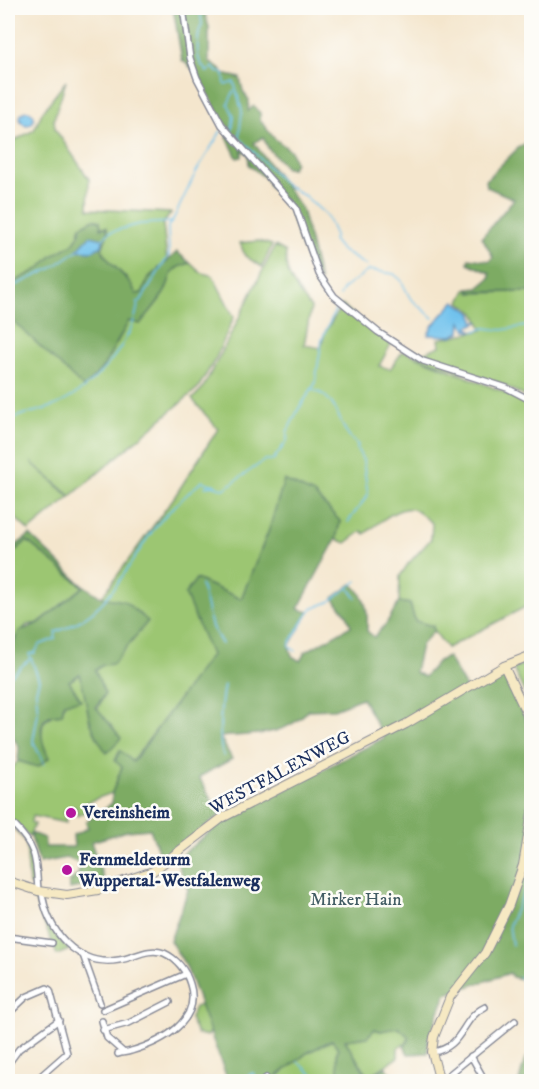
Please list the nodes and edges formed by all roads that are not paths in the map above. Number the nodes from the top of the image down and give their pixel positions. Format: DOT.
graph roads {
  1 [pos="183,8"];
  2 [pos="531,401"];
  3 [pos="531,655"];
  4 [pos="504,666"];
  5 [pos="531,725"];
  6 [pos="531,813"];
  7 [pos="8,831"];
  8 [pos="8,881"];
  9 [pos="40,892"];
  10 [pos="8,937"];
  11 [pos="52,943"];
  12 [pos="83,955"];
  13 [pos="186,974"];
  14 [pos="170,1002"];
  15 [pos="102,1007"];
  16 [pos="485,1007"];
  17 [pos="8,1014"];
  18 [pos="59,1020"];
  19 [pos="515,1021"];
  20 [pos="104,1030"];
  21 [pos="432,1052"];
  22 [pos="471,1056"];
  23 [pos="8,1064"];
  24 [pos="34,1082"];
  25 [pos="440,1082"];
  26 [pos="481,1082"];
  1 -- 2 [label="street"];
  3 -- 4 [label="street, WESTFALENWEG"];
  4 -- 5 [label="street"];
  4 -- 9 [label="street, WESTFALENWEG"];
  6 -- 21 [label="street"];
  7 -- 9 [label="street"];
  8 -- 9 [label="street, WESTFALENWEG"];
  9 -- 12 [label="street"];
  10 -- 11 [label="street"];
  12 -- 13 [label="street"];
  12 -- 15 [label="street"];
  13 -- 15 [label="street"];
  13 -- 20 [label="street"];
  14 -- 20 [label="street"];
  15 -- 20 [label="street"];
  16 -- 21 [label="street"];
  17 -- 18 [label="street"];
  18 -- 23 [label="street"];
  18 -- 24 [label="street"];
  19 -- 22 [label="street"];
  21 -- 25 [label="street"];
  22 -- 25 [label="street"];
  22 -- 26 [label="street"];
}
